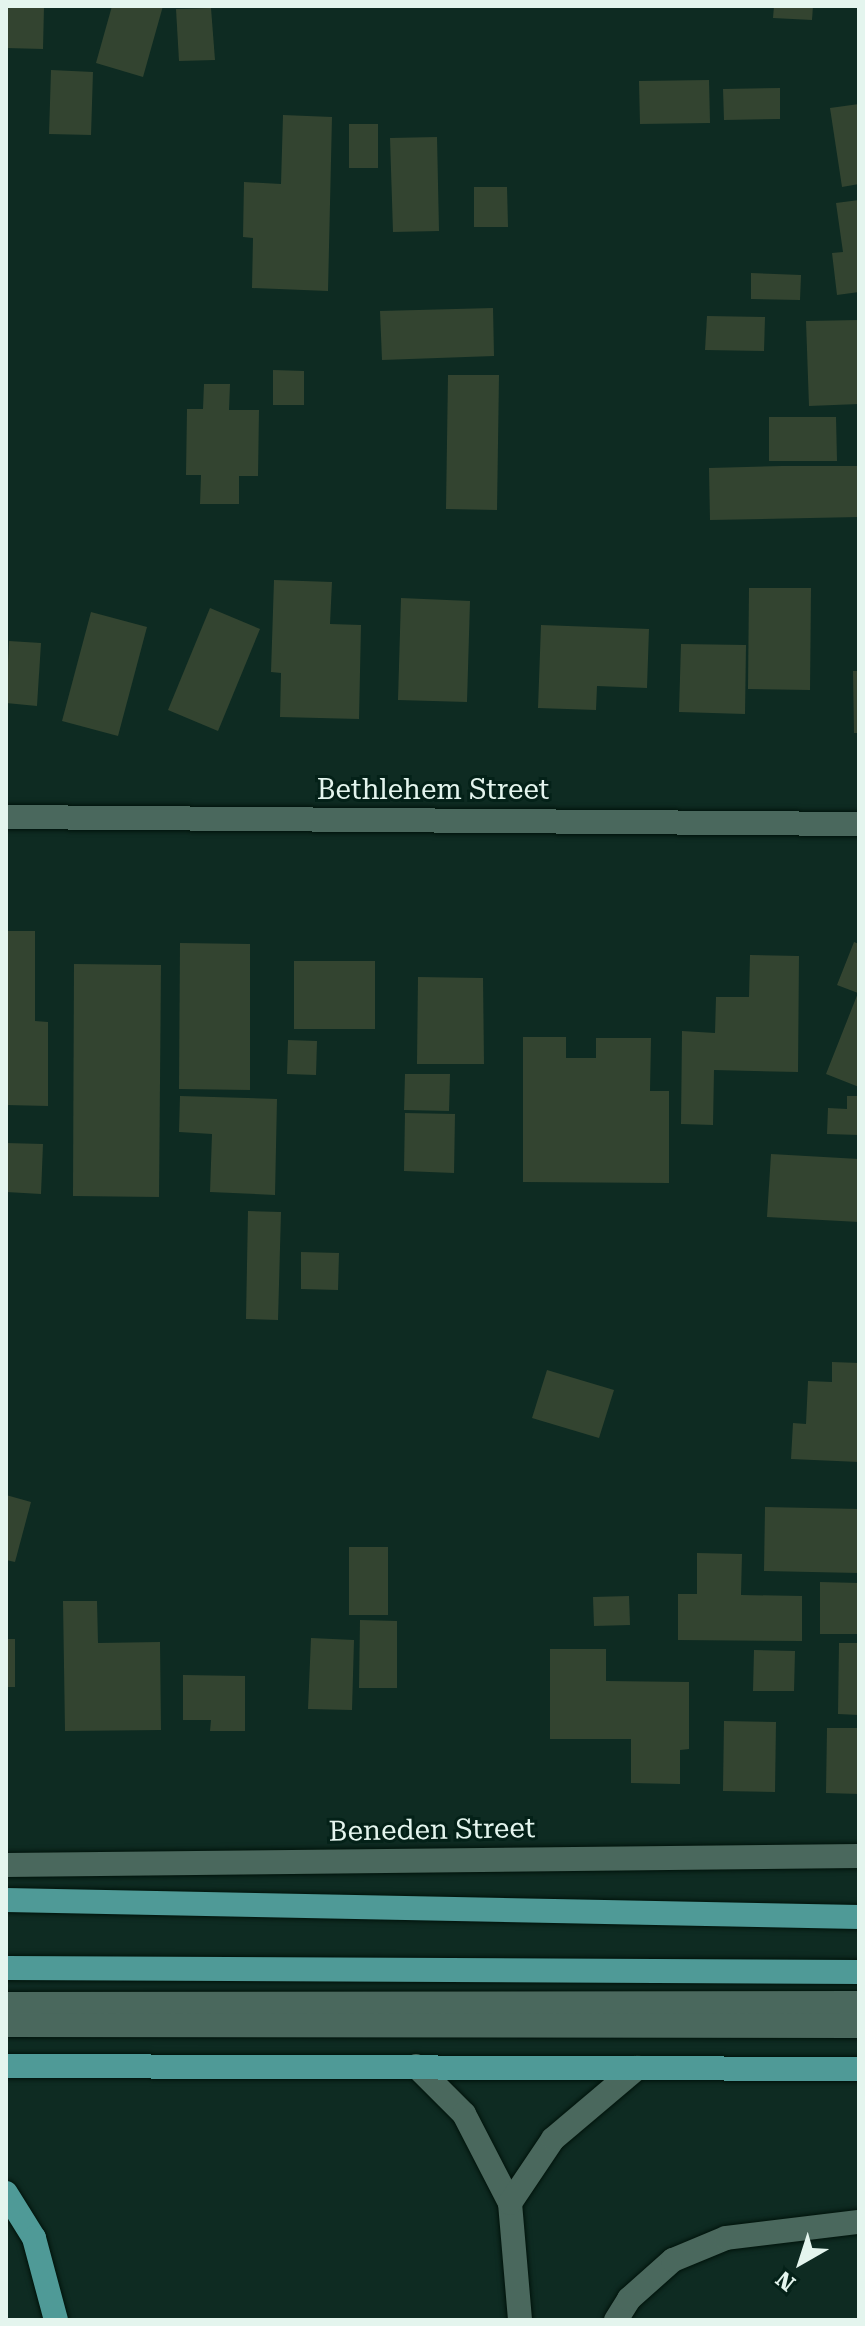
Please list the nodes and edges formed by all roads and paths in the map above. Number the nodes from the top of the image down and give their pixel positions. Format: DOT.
graph roads {
  1 [pos="6,817"];
  2 [pos="859,824"];
  3 [pos="859,1856"];
  4 [pos="6,1865"];
  5 [pos="6,1900"];
  6 [pos="859,1917"];
  7 [pos="6,1968"];
  8 [pos="859,1972"];
  9 [pos="859,2003"];
  10 [pos="6,2004"];
  11 [pos="6,2025"];
  12 [pos="859,2026"];
  13 [pos="6,2066"];
  14 [pos="416,2066"];
  15 [pos="637,2068"];
  16 [pos="859,2069"];
  17 [pos="6,2193"];
  18 [pos="510,2203"];
  19 [pos="859,2222"];
  20 [pos="56,2320"];
  21 [pos="520,2320"];
  22 [pos="616,2320"];
  1 -- 2 [label="street, Bethlehem Street"];
  3 -- 4 [label="street, Beneden Street"];
  5 -- 6 [label="main road"];
  7 -- 8 [label="main road"];
  9 -- 10 [label="street"];
  11 -- 12 [label="street"];
  13 -- 14 [label="main road"];
  14 -- 15 [label="main road"];
  14 -- 18 [label="street"];
  15 -- 16 [label="main road"];
  15 -- 18 [label="street"];
  17 -- 20 [label="main road"];
  18 -- 21 [label="street"];
  19 -- 22 [label="street"];
}
